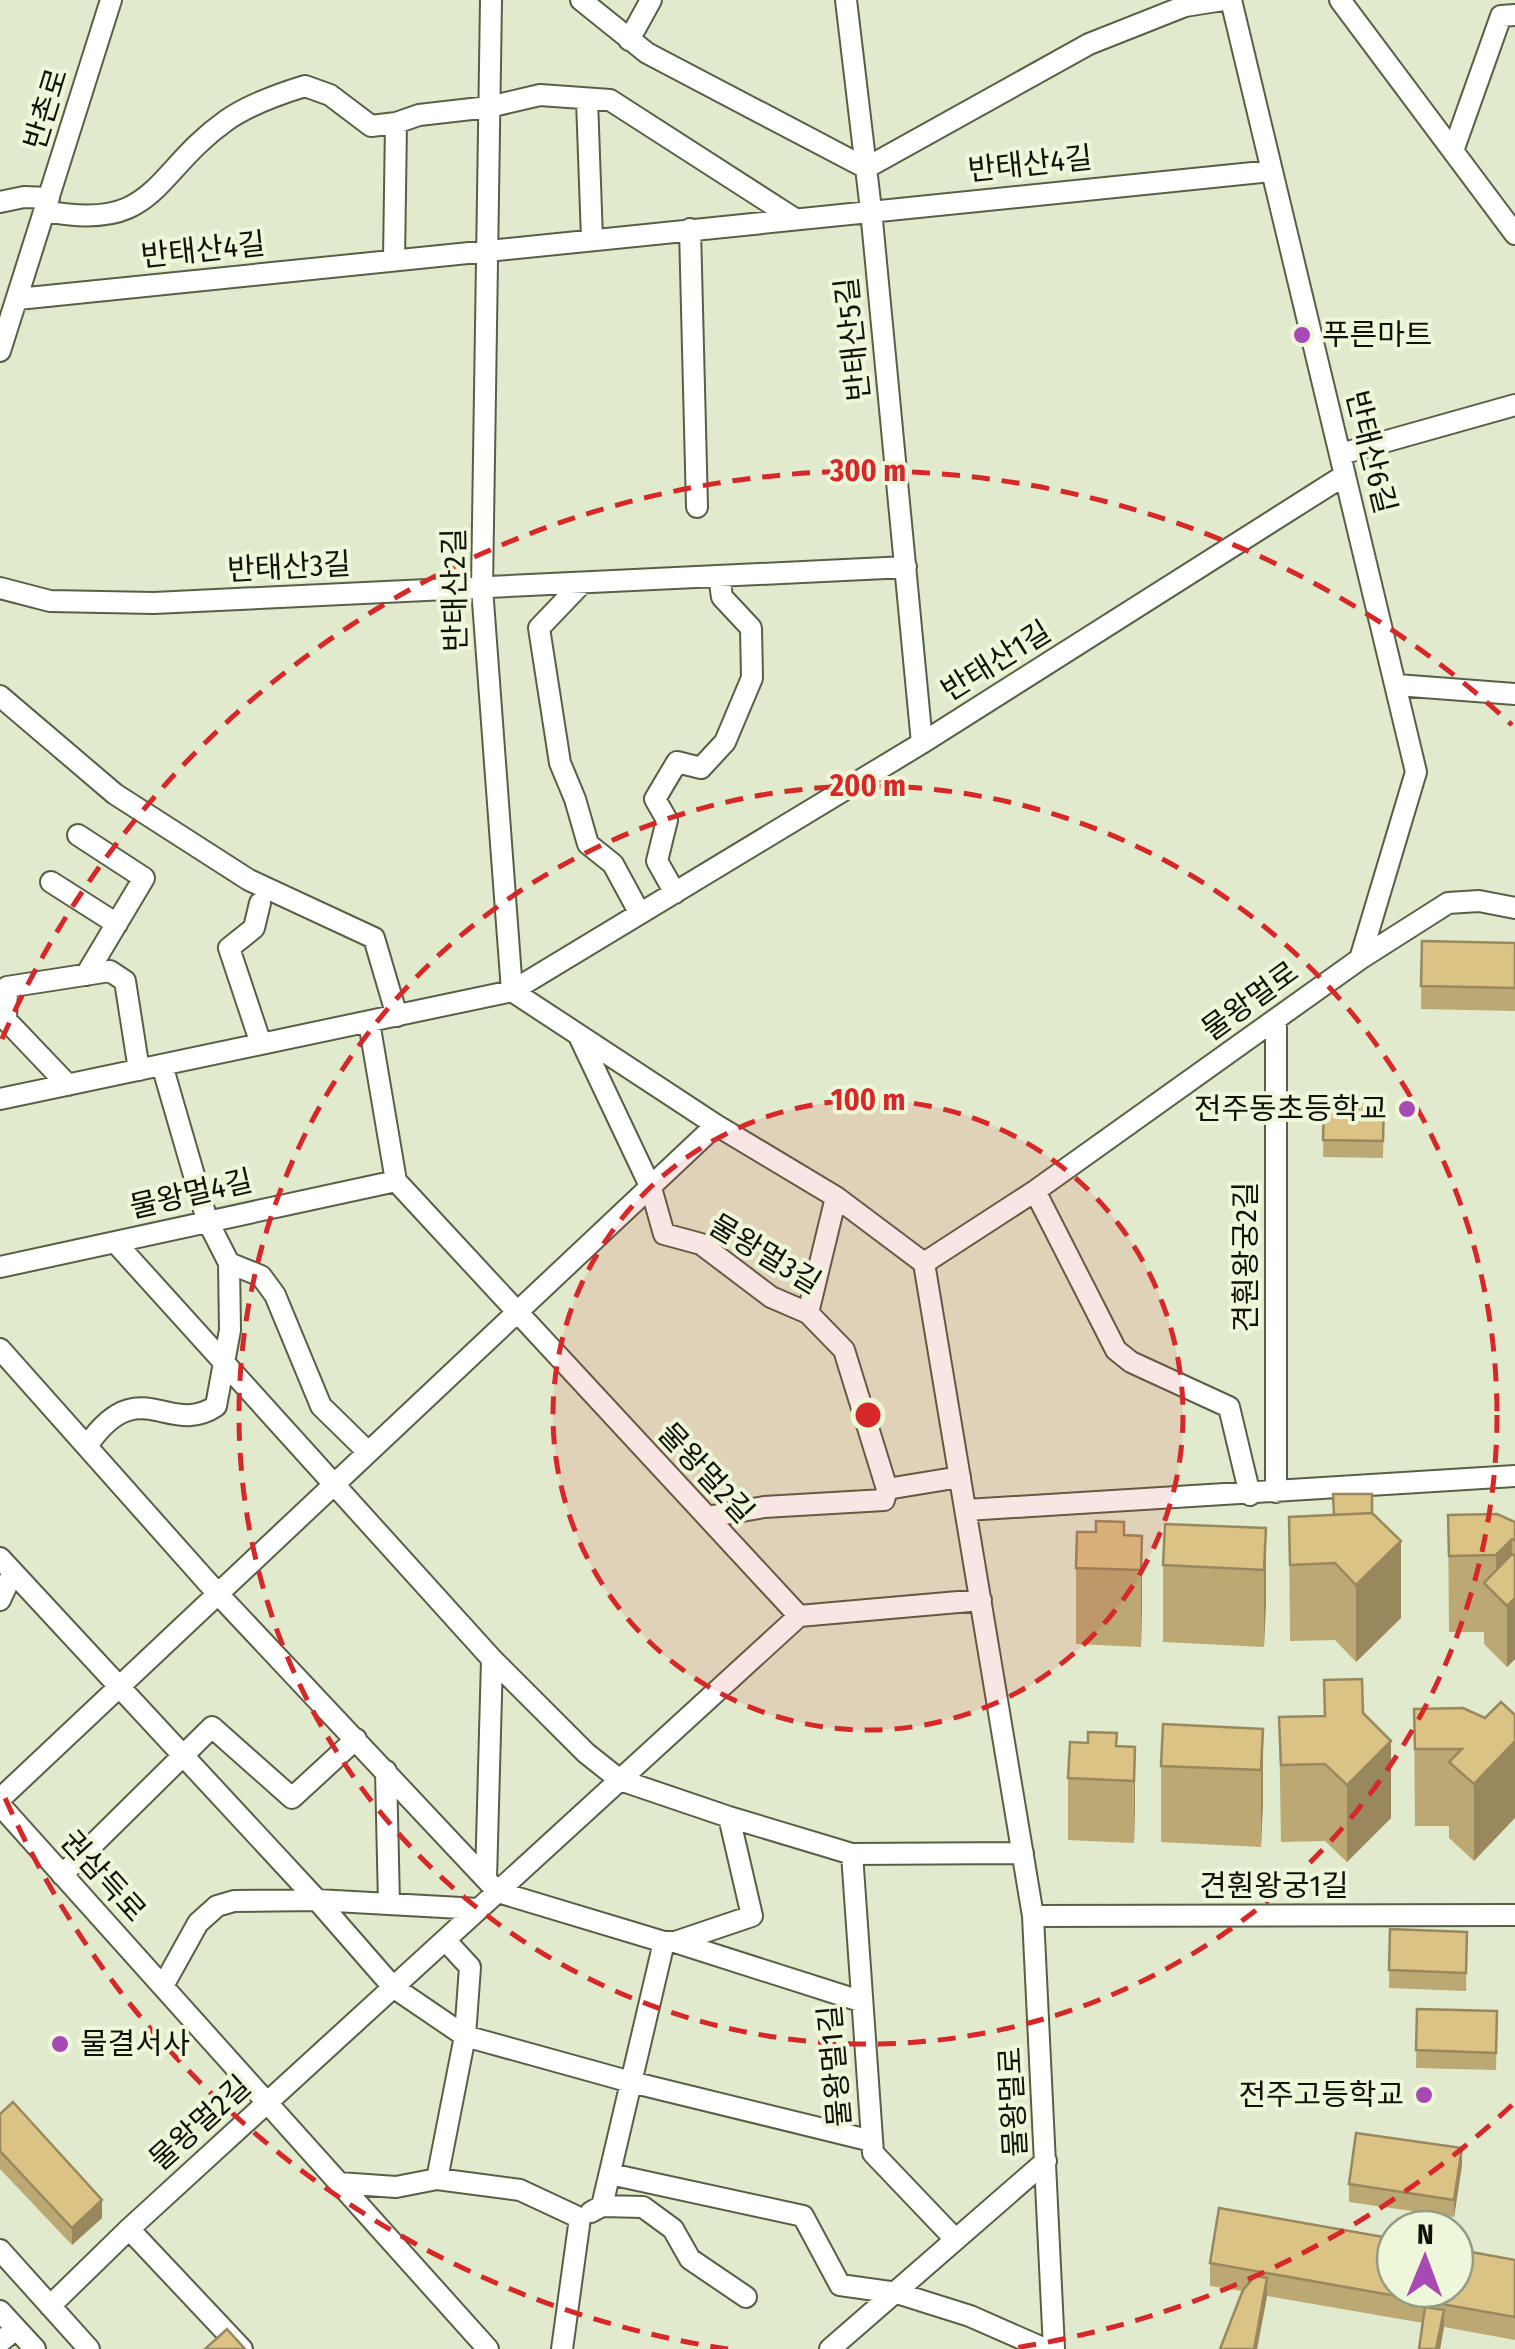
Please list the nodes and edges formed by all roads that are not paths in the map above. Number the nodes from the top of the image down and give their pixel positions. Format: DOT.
graph roads {
  1 [pos="111,0"];
  2 [pos="490,0"];
  3 [pos="582,0"];
  4 [pos="651,0"];
  5 [pos="846,0"];
  6 [pos="1227,0"];
  7 [pos="1340,0"];
  8 [pos="1515,15"];
  9 [pos="629,40"];
  10 [pos="587,100"];
  11 [pos="489,107"];
  12 [pos="396,123"];
  13 [pos="1453,151"];
  14 [pos="866,168"];
  15 [pos="1272,171"];
  16 [pos="0,202"];
  17 [pos="48,204"];
  18 [pos="871,210"];
  19 [pos="794,218"];
  20 [pos="690,229"];
  21 [pos="1515,234"];
  22 [pos="592,240"];
  23 [pos="487,250"];
  24 [pos="394,260"];
  25 [pos="18,298"];
  26 [pos="0,351"];
  27 [pos="1515,405"];
  28 [pos="1343,465"];
  29 [pos="696,507"];
  30 [pos="906,567"];
  31 [pos="719,576"];
  32 [pos="582,583"];
  33 [pos="0,588"];
  34 [pos="482,588"];
  35 [pos="1397,685"];
  36 [pos="1515,694"];
  37 [pos="0,696"];
  38 [pos="922,743"];
  39 [pos="78,835"];
  40 [pos="51,882"];
  41 [pos="675,893"];
  42 [pos="260,903"];
  43 [pos="1515,908"];
  44 [pos="638,912"];
  45 [pos="117,924"];
  46 [pos="1360,960"];
  47 [pos="86,975"];
  48 [pos="512,992"];
  49 [pos="396,1016"];
  50 [pos="1276,1021"];
  51 [pos="368,1022"];
  52 [pos="578,1034"];
  53 [pos="261,1044"];
  54 [pos="162,1065"];
  55 [pos="138,1070"];
  56 [pos="68,1085"];
  57 [pos="0,1099"];
  58 [pos="716,1125"];
  59 [pos="396,1181"];
  60 [pos="651,1188"];
  61 [pos="1035,1191"];
  62 [pos="836,1198"];
  63 [pos="207,1220"];
  64 [pos="115,1242"];
  65 [pos="229,1263"];
  66 [pos="924,1263"];
  67 [pos="0,1267"];
  68 [pos="808,1313"];
  69 [pos="517,1314"];
  70 [pos="0,1349"];
  71 [pos="224,1362"];
  72 [pos="87,1446"];
  73 [pos="368,1452"];
  74 [pos="1515,1476"];
  75 [pos="960,1477"];
  76 [pos="334,1484"];
  77 [pos="887,1489"];
  78 [pos="1276,1492"];
  79 [pos="1250,1495"];
  80 [pos="966,1510"];
  81 [pos="707,1517"];
  82 [pos="6,1566"];
  83 [pos="218,1594"];
  84 [pos="0,1600"];
  85 [pos="981,1600"];
  86 [pos="800,1616"];
  87 [pos="492,1659"];
  88 [pos="119,1687"];
  89 [pos="361,1744"];
  90 [pos="184,1757"];
  91 [pos="386,1771"];
  92 [pos="620,1780"];
  93 [pos="0,1802"];
  94 [pos="728,1818"];
  95 [pos="1023,1853"];
  96 [pos="852,1854"];
  97 [pos="62,1875"];
  98 [pos="492,1886"];
  99 [pos="317,1900"];
  100 [pos="389,1904"];
  101 [pos="479,1909"];
  102 [pos="1515,1914"];
  103 [pos="1033,1916"];
  104 [pos="446,1941"];
  105 [pos="670,1942"];
  106 [pos="163,1986"];
  107 [pos="393,1987"];
  108 [pos="860,2000"];
  109 [pos="465,2036"];
  110 [pos="631,2082"];
  111 [pos="267,2102"];
  112 [pos="872,2141"];
  113 [pos="1046,2161"];
  114 [pos="610,2174"];
  115 [pos="436,2178"];
  116 [pos="338,2183"];
  117 [pos="602,2206"];
  118 [pos="580,2218"];
  119 [pos="129,2229"];
  120 [pos="956,2239"];
  121 [pos="0,2250"];
  122 [pos="897,2293"];
  123 [pos="746,2297"];
  124 [pos="50,2306"];
  125 [pos="0,2311"];
  126 [pos="8,2335"];
  127 [pos="35,2349"];
  128 [pos="89,2349"];
  129 [pos="242,2349"];
  130 [pos="488,2349"];
  131 [pos="562,2349"];
  132 [pos="830,2349"];
  133 [pos="1046,2349"];
  134 [pos="1054,2349"];
  1 -- 17 [label="street, 반촌로"];
  2 -- 11 [label="street, 반태산2길"];
  3 -- 9 [label="street"];
  4 -- 9 [label="street"];
  5 -- 14 [label="street, 반태산5길"];
  6 -- 14 [label="street, 반태산6길"];
  6 -- 15 [label="street, 반태산6길"];
  7 -- 13 [label="street"];
  8 -- 13 [label="street"];
  9 -- 14 [label="street"];
  10 -- 11 [label="street"];
  10 -- 19 [label="street"];
  10 -- 22 [label="street"];
  11 -- 12 [label="street"];
  11 -- 23 [label="street, 반태산2길"];
  12 -- 17 [label="street"];
  12 -- 24 [label="street"];
  13 -- 21 [label="street"];
  14 -- 18 [label="street, 반태산5길"];
  15 -- 18 [label="street, 반태산4길"];
  15 -- 28 [label="street, 반태산6길"];
  16 -- 17 [label="street"];
  17 -- 25 [label="street, 반촌로"];
  18 -- 19 [label="street, 반태산4길"];
  18 -- 30 [label="street, 반태산5길"];
  19 -- 20 [label="street, 반태산4길"];
  20 -- 22 [label="street, 반태산4길"];
  20 -- 29 [label="street"];
  22 -- 23 [label="street, 반태산4길"];
  23 -- 24 [label="street, 반태산4길"];
  23 -- 34 [label="street, 반태산2길"];
  24 -- 25 [label="street, 반태산4길"];
  25 -- 26 [label="street, 반촌로"];
  27 -- 28 [label="street, 반태산1길"];
  28 -- 35 [label="street, 반태산6길"];
  28 -- 38 [label="street, 반태산1길"];
  30 -- 31 [label="street, 반태산3길"];
  30 -- 38 [label="street, 반태산5길"];
  31 -- 32 [label="street, 반태산3길"];
  31 -- 41 [label="street"];
  32 -- 34 [label="street, 반태산3길"];
  32 -- 44 [label="street"];
  33 -- 34 [label="street, 반태산3길"];
  34 -- 48 [label="street, 반태산2길"];
  35 -- 36 [label="street"];
  35 -- 46 [label="street, 반태산6길"];
  37 -- 49 [label="street"];
  38 -- 41 [label="street, 반태산1길"];
  39 -- 45 [label="street"];
  40 -- 45 [label="street"];
  41 -- 44 [label="street, 반태산1길"];
  42 -- 53 [label="street"];
  43 -- 46 [label="street, 물왕멀로"];
  44 -- 48 [label="street, 반태산1길"];
  45 -- 47 [label="street"];
  46 -- 50 [label="street, 물왕멀로"];
  47 -- 55 [label="street"];
  47 -- 56 [label="street"];
  48 -- 49 [label="street, 반태산1길"];
  48 -- 52 [label="street"];
  49 -- 51 [label="street, 반태산1길"];
  50 -- 61 [label="street, 물왕멀로"];
  50 -- 78 [label="street, 견훤왕궁2길"];
  51 -- 53 [label="street, 반태산1길"];
  51 -- 59 [label="street"];
  52 -- 58 [label="street"];
  52 -- 60 [label="street, 물왕멀3길"];
  53 -- 54 [label="street, 반태산1길"];
  54 -- 55 [label="street, 반태산1길"];
  54 -- 63 [label="street"];
  55 -- 56 [label="street, 반태산1길"];
  56 -- 57 [label="street, 반태산1길"];
  58 -- 60 [label="street"];
  58 -- 62 [label="street"];
  59 -- 63 [label="street, 물왕멀4길"];
  59 -- 69 [label="street"];
  60 -- 68 [label="street, 물왕멀3길"];
  60 -- 69 [label="street"];
  61 -- 66 [label="street, 물왕멀로"];
  61 -- 79 [label="street"];
  62 -- 66 [label="street"];
  62 -- 68 [label="street"];
  63 -- 64 [label="street, 물왕멀4길"];
  63 -- 65 [label="street"];
  64 -- 67 [label="street, 물왕멀4길"];
  64 -- 71 [label="street"];
  65 -- 71 [label="street"];
  65 -- 73 [label="street"];
  66 -- 75 [label="street, 물왕멀로"];
  68 -- 77 [label="street, 물왕멀3길"];
  69 -- 73 [label="street"];
  69 -- 81 [label="street, 물왕멀2길"];
  70 -- 72 [label="street"];
  71 -- 72 [label="street"];
  71 -- 76 [label="street"];
  72 -- 83 [label="street"];
  73 -- 76 [label="street"];
  74 -- 78 [label="street"];
  75 -- 77 [label="street"];
  75 -- 80 [label="street, 물왕멀로"];
  76 -- 83 [label="street"];
  76 -- 87 [label="street"];
  77 -- 81 [label="street"];
  78 -- 79 [label="street"];
  79 -- 80 [label="street"];
  80 -- 85 [label="street, 물왕멀로"];
  81 -- 86 [label="street, 물왕멀2길"];
  82 -- 84 [label="street"];
  82 -- 88 [label="street"];
  83 -- 88 [label="street"];
  83 -- 89 [label="street"];
  85 -- 86 [label="street"];
  85 -- 95 [label="street, 물왕멀로"];
  86 -- 92 [label="street, 물왕멀2길"];
  87 -- 92 [label="street"];
  87 -- 98 [label="street"];
  88 -- 90 [label="street"];
  88 -- 93 [label="street"];
  89 -- 90 [label="street"];
  89 -- 91 [label="street"];
  90 -- 97 [label="street"];
  90 -- 99 [label="street"];
  91 -- 98 [label="street"];
  91 -- 100 [label="street"];
  92 -- 94 [label="street"];
  92 -- 98 [label="street, 물왕멀2길"];
  93 -- 97 [label="street, 권삼득로"];
  94 -- 96 [label="street"];
  94 -- 105 [label="street"];
  95 -- 96 [label="street"];
  95 -- 103 [label="street, 물왕멀로"];
  96 -- 108 [label="street, 물왕멀1길"];
  97 -- 106 [label="street, 권삼득로"];
  98 -- 101 [label="street, 물왕멀2길"];
  98 -- 105 [label="street"];
  99 -- 100 [label="street"];
  99 -- 106 [label="street"];
  99 -- 107 [label="street"];
  100 -- 101 [label="street"];
  101 -- 104 [label="street, 물왕멀2길"];
  102 -- 103 [label="street, 견훤왕궁1길"];
  103 -- 113 [label="street, 물왕멀로"];
  104 -- 107 [label="street, 물왕멀2길"];
  104 -- 109 [label="street"];
  105 -- 108 [label="street"];
  105 -- 110 [label="street"];
  106 -- 111 [label="street, 권삼득로"];
  107 -- 109 [label="street"];
  107 -- 111 [label="street, 물왕멀2길"];
  108 -- 112 [label="street, 물왕멀1길"];
  109 -- 110 [label="street"];
  109 -- 115 [label="street"];
  110 -- 112 [label="street"];
  110 -- 114 [label="street"];
  111 -- 116 [label="street, 권삼득로"];
  111 -- 119 [label="street, 물왕멀2길"];
  112 -- 120 [label="street, 물왕멀1길"];
  113 -- 120 [label="street"];
  113 -- 134 [label="street, 물왕멀로"];
  114 -- 117 [label="street"];
  114 -- 122 [label="street"];
  115 -- 116 [label="street"];
  115 -- 118 [label="street"];
  116 -- 130 [label="street, 권삼득로"];
  117 -- 118 [label="street"];
  117 -- 123 [label="street"];
  118 -- 131 [label="street"];
  119 -- 124 [label="street, 물왕멀2길"];
  119 -- 129 [label="street"];
  120 -- 122 [label="street"];
  121 -- 124 [label="street"];
  122 -- 132 [label="street"];
  122 -- 133 [label="street"];
  124 -- 128 [label="street"];
  125 -- 126 [label="street"];
  126 -- 127 [label="street"];
}
